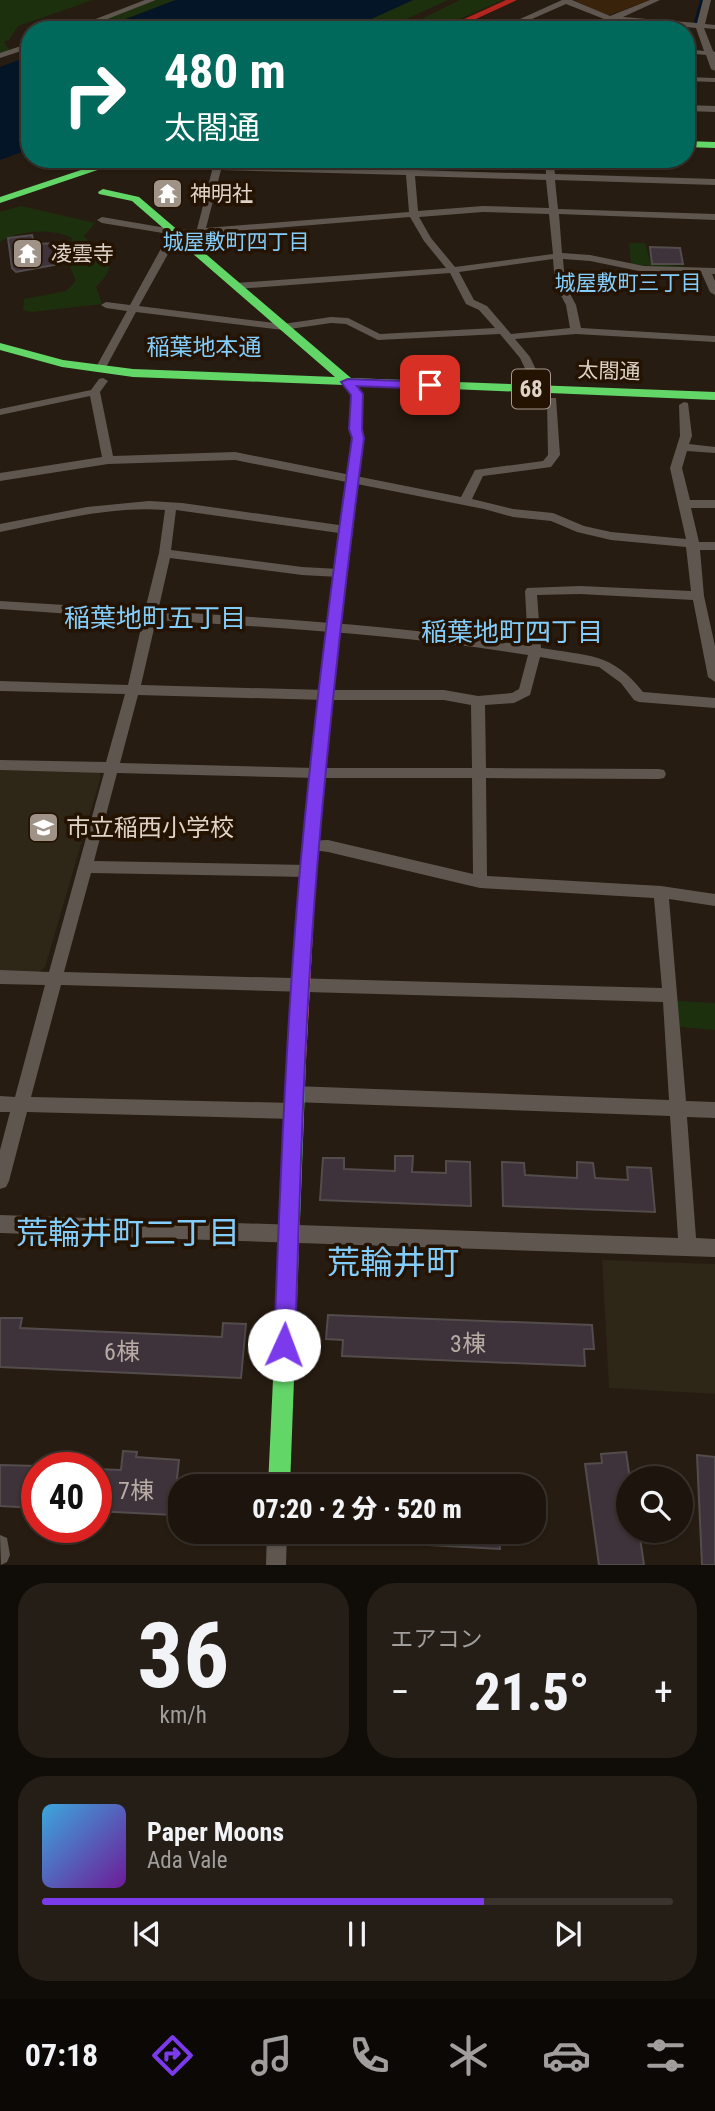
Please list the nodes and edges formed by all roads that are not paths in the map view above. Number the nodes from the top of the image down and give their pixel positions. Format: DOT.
graph roads {
  1 [pos="152,0"];
  2 [pos="513,0"];
  3 [pos="656,0"];
  4 [pos="567,1"];
  5 [pos="710,2"];
  6 [pos="611,19"];
  7 [pos="95,21"];
  8 [pos="465,21"];
  9 [pos="521,21"];
  10 [pos="606,21"];
  11 [pos="633,21"];
  12 [pos="695,27"];
  13 [pos="700,27"];
  14 [pos="715,27"];
  15 [pos="21,48"];
  16 [pos="712,54"];
  17 [pos="0,55"];
  18 [pos="715,69"];
  19 [pos="695,79"];
  20 [pos="715,80"];
  21 [pos="695,108"];
  22 [pos="715,109"];
  23 [pos="695,144"];
  24 [pos="715,145"];
  25 [pos="96,168"];
  26 [pos="217,168"];
  27 [pos="314,168"];
  28 [pos="409,168"];
  29 [pos="550,168"];
  30 [pos="409,173"];
  31 [pos="551,177"];
  32 [pos="715,182"];
  33 [pos="103,192"];
  34 [pos="0,203"];
  35 [pos="553,211"];
  36 [pos="414,216"];
  37 [pos="715,216"];
  38 [pos="102,220"];
  39 [pos="201,231"];
  40 [pos="176,232"];
  41 [pos="556,256"];
  42 [pos="453,270"];
  43 [pos="710,272"];
  44 [pos="236,286"];
  45 [pos="715,292"];
  46 [pos="106,305"];
  47 [pos="133,309"];
  48 [pos="283,327"];
  49 [pos="576,331"];
  50 [pos="505,334"];
  51 [pos="715,339"];
  52 [pos="0,346"];
  53 [pos="0,358"];
  54 [pos="99,381"];
  55 [pos="352,388"];
  56 [pos="546,395"];
  57 [pos="715,396"];
  58 [pos="684,405"];
  59 [pos="715,406"];
  60 [pos="0,412"];
  61 [pos="684,447"];
  62 [pos="715,450"];
  63 [pos="108,460"];
  64 [pos="0,477"];
  65 [pos="353,479"];
  66 [pos="465,501"];
  67 [pos="684,504"];
  68 [pos="715,504"];
  69 [pos="171,506"];
  70 [pos="0,528"];
  71 [pos="346,530"];
  72 [pos="692,545"];
  73 [pos="715,546"];
  74 [pos="165,553"];
  75 [pos="339,573"];
  76 [pos="698,596"];
  77 [pos="0,604"];
  78 [pos="152,615"];
  79 [pos="332,627"];
  80 [pos="535,651"];
  81 [pos="715,677"];
  82 [pos="0,686"];
  83 [pos="133,690"];
  84 [pos="326,695"];
  85 [pos="478,701"];
  86 [pos="715,704"];
  87 [pos="0,765"];
  88 [pos="111,767"];
  89 [pos="318,772"];
  90 [pos="479,774"];
  91 [pos="659,774"];
  92 [pos="311,845"];
  93 [pos="85,867"];
  94 [pos="308,872"];
  95 [pos="480,882"];
  96 [pos="661,892"];
  97 [pos="715,900"];
  98 [pos="0,977"];
  99 [pos="54,979"];
  100 [pos="302,986"];
  101 [pos="668,995"];
  102 [pos="294,1103"];
  103 [pos="0,1104"];
  104 [pos="20,1105"];
  105 [pos="676,1108"];
  106 [pos="715,1110"];
  107 [pos="0,1181"];
  108 [pos="0,1224"];
  109 [pos="288,1233"];
  110 [pos="688,1247"];
  111 [pos="715,1248"];
  112 [pos="279,1474"];
  113 [pos="277,1544"];
  114 [pos="0,1545"];
  115 [pos="0,1555"];
  116 [pos="276,1565"];
  1 -- 7 [label="street"];
  2 -- 8 [label="street"];
  3 -- 6 [label="street"];
  4 -- 6 [label="street"];
  4 -- 9 [label="street"];
  5 -- 13 [label="street"];
  6 -- 10 [label="street"];
  6 -- 11 [label="street"];
  12 -- 13 [label="street"];
  13 -- 14 [label="street"];
  13 -- 16 [label="street"];
  15 -- 17 [label="street"];
  16 -- 18 [label="street"];
  19 -- 20 [label="street"];
  21 -- 22 [label="street"];
  23 -- 24 [label="street"];
  25 -- 34 [label="street"];
  26 -- 39 [label="street"];
  27 -- 30 [label="street"];
  28 -- 30 [label="street"];
  29 -- 31 [label="street"];
  30 -- 31 [label="street"];
  30 -- 36 [label="street"];
  31 -- 32 [label="street"];
  31 -- 35 [label="street"];
  33 -- 40 [label="street"];
  35 -- 36 [label="street"];
  35 -- 37 [label="street"];
  35 -- 41 [label="street"];
  36 -- 39 [label="street"];
  36 -- 42 [label="street"];
  38 -- 40 [label="street"];
  39 -- 40 [label="street"];
  40 -- 44 [label="street"];
  40 -- 47 [label="street"];
  41 -- 42 [label="street"];
  41 -- 43 [label="street"];
  41 -- 49 [label="street"];
  42 -- 44 [label="street"];
  42 -- 50 [label="street"];
  43 -- 45 [label="street"];
  44 -- 48 [label="street"];
  46 -- 47 [label="street"];
  47 -- 48 [label="street"];
  47 -- 54 [label="street"];
  48 -- 50 [label="street"];
  48 -- 55 [label="street"];
  49 -- 50 [label="street"];
  49 -- 51 [label="street"];
  50 -- 56 [label="street"];
  52 -- 54 [label="street, 太閤通 / 68"];
  53 -- 54 [label="street, 太閤通 / 68"];
  54 -- 55 [label="street, 太閤通 / 68"];
  54 -- 60 [label="street"];
  54 -- 63 [label="street"];
  55 -- 56 [label="street, 太閤通 / 68"];
  55 -- 65 [label="street"];
  56 -- 57 [label="street, 太閤通 / 68"];
  56 -- 58 [label="street, 太閤通 / 68"];
  56 -- 66 [label="street"];
  58 -- 59 [label="street, 太閤通 / 68"];
  58 -- 61 [label="street"];
  61 -- 62 [label="street"];
  61 -- 67 [label="street"];
  63 -- 64 [label="street"];
  63 -- 65 [label="street"];
  65 -- 66 [label="street"];
  65 -- 71 [label="street"];
  66 -- 72 [label="street"];
  67 -- 68 [label="street"];
  67 -- 72 [label="street"];
  69 -- 70 [label="street"];
  69 -- 71 [label="street"];
  69 -- 74 [label="street"];
  71 -- 75 [label="street"];
  72 -- 73 [label="street"];
  72 -- 76 [label="street"];
  74 -- 75 [label="street"];
  74 -- 78 [label="street"];
  75 -- 79 [label="street"];
  76 -- 80 [label="street"];
  76 -- 81 [label="street"];
  77 -- 78 [label="street"];
  78 -- 79 [label="street"];
  78 -- 83 [label="street"];
  79 -- 80 [label="street"];
  79 -- 84 [label="street"];
  80 -- 85 [label="street"];
  80 -- 86 [label="street"];
  82 -- 83 [label="street"];
  83 -- 84 [label="street"];
  83 -- 88 [label="street"];
  84 -- 85 [label="street"];
  84 -- 89 [label="street"];
  85 -- 90 [label="street"];
  87 -- 88 [label="street"];
  88 -- 89 [label="street"];
  88 -- 93 [label="street"];
  89 -- 90 [label="street"];
  89 -- 92 [label="street"];
  90 -- 91 [label="street"];
  90 -- 95 [label="street"];
  92 -- 94 [label="street"];
  92 -- 95 [label="street"];
  93 -- 94 [label="street"];
  93 -- 99 [label="street"];
  94 -- 100 [label="street"];
  95 -- 96 [label="street"];
  96 -- 97 [label="street"];
  96 -- 101 [label="street"];
  98 -- 99 [label="street"];
  99 -- 100 [label="street"];
  99 -- 104 [label="street"];
  100 -- 101 [label="street"];
  100 -- 102 [label="street"];
  101 -- 105 [label="street"];
  102 -- 104 [label="street"];
  102 -- 105 [label="street"];
  102 -- 109 [label="street"];
  103 -- 104 [label="street"];
  104 -- 107 [label="street"];
  105 -- 106 [label="street"];
  105 -- 110 [label="street"];
  108 -- 109 [label="street"];
  109 -- 110 [label="street"];
  109 -- 112 [label="street"];
  110 -- 111 [label="street"];
  113 -- 116 [label="street"];
  114 -- 115 [label="street"];
}
